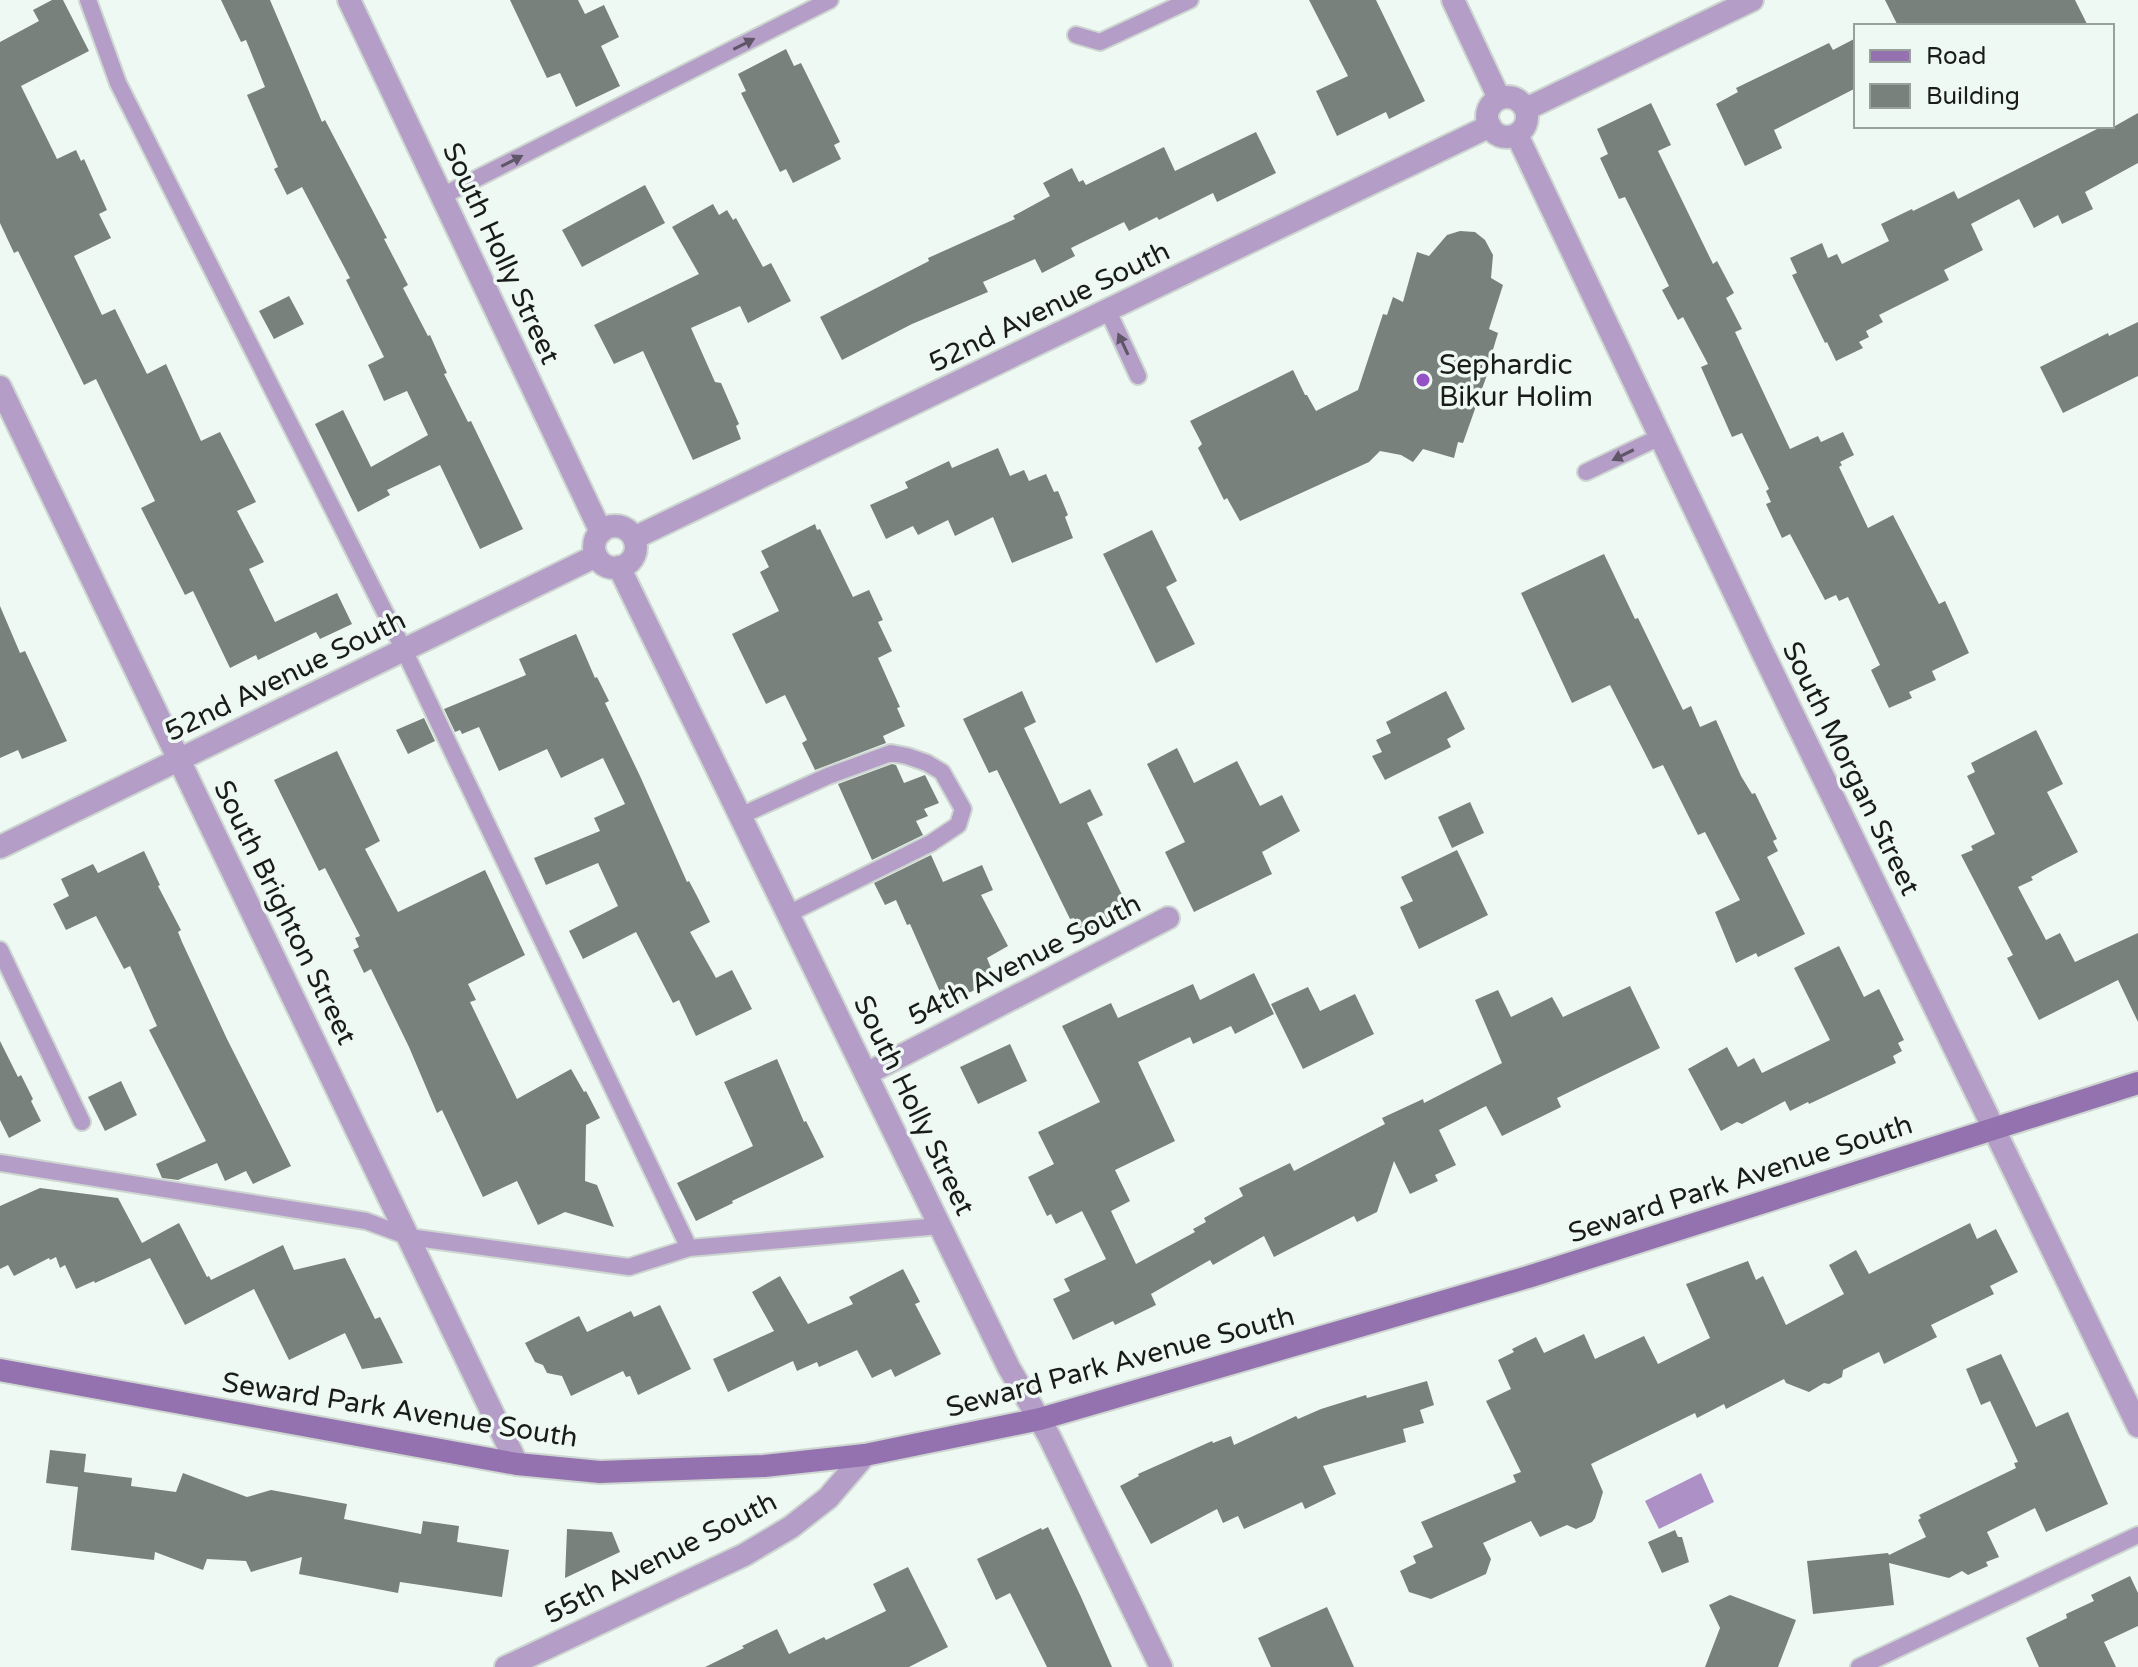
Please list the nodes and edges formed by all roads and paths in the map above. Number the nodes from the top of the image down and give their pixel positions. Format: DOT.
graph roads {
  1 [pos="88,0"];
  2 [pos="349,0"];
  3 [pos="830,0"];
  4 [pos="1190,0"];
  5 [pos="1453,0"];
  6 [pos="1752,0"];
  7 [pos="1076,35"];
  8 [pos="1499,98"];
  9 [pos="1526,109"];
  10 [pos="1490,126"];
  11 [pos="1517,135"];
  12 [pos="442,196"];
  13 [pos="1108,311"];
  14 [pos="1138,376"];
  15 [pos="0,387"];
  16 [pos="1660,437"];
  17 [pos="1586,472"];
  18 [pos="601,532"];
  19 [pos="634,538"];
  20 [pos="596,556"];
  21 [pos="619,567"];
  22 [pos="404,650"];
  23 [pos="180,759"];
  24 [pos="740,816"];
  25 [pos="0,847"];
  26 [pos="788,914"];
  27 [pos="1168,918"];
  28 [pos="0,950"];
  29 [pos="866,1074"];
  30 [pos="2138,1083"];
  31 [pos="82,1122"];
  32 [pos="1995,1128"];
  33 [pos="0,1163"];
  34 [pos="940,1226"];
  35 [pos="409,1237"];
  36 [pos="689,1248"];
  37 [pos="0,1370"];
  38 [pos="1040,1419"];
  39 [pos="2138,1426"];
  40 [pos="865,1455"];
  41 [pos="517,1464"];
  42 [pos="2138,1535"];
  43 [pos="506,1667"];
  44 [pos="1161,1667"];
  45 [pos="1859,1667"];
  1 -- 22 [label="lane"];
  2 -- 12 [label="street, South Holly Street"];
  12 -- 3 [label="lane, one-way"];
  4 -- 7 [label="lane"];
  5 -- 8 [label="street"];
  6 -- 9 [label="street"];
  8 -- 9 [label="street"];
  8 -- 10 [label="street"];
  9 -- 11 [label="street"];
  10 -- 11 [label="street"];
  10 -- 13 [label="street, 52nd Avenue South"];
  11 -- 16 [label="street, South Morgan Street"];
  12 -- 18 [label="street, South Holly Street"];
  14 -- 13 [label="lane, one-way"];
  13 -- 19 [label="street, 52nd Avenue South"];
  15 -- 23 [label="street, South Brighton Street"];
  16 -- 17 [label="lane, one-way"];
  16 -- 32 [label="street, South Morgan Street"];
  18 -- 19 [label="street"];
  18 -- 20 [label="street"];
  19 -- 21 [label="street"];
  20 -- 21 [label="street"];
  20 -- 22 [label="street, 52nd Avenue South"];
  21 -- 24 [label="street, South Holly Street"];
  22 -- 23 [label="street, 52nd Avenue South"];
  22 -- 36 [label="lane"];
  23 -- 25 [label="street, 52nd Avenue South"];
  23 -- 35 [label="street, South Brighton Street"];
  24 -- 26 [label="street, South Holly Street"];
  24 -- 26 [label="lane"];
  26 -- 29 [label="street, South Holly Street"];
  27 -- 29 [label="street, 54th Avenue South"];
  28 -- 31 [label="lane"];
  29 -- 34 [label="street, South Holly Street"];
  30 -- 32 [label="main road, Seward Park Avenue South"];
  32 -- 38 [label="main road, Seward Park Avenue South"];
  32 -- 39 [label="street, South Morgan Street"];
  33 -- 35 [label="lane"];
  34 -- 36 [label="lane"];
  34 -- 38 [label="street, South Holly Street"];
  35 -- 36 [label="lane"];
  35 -- 41 [label="street, South Brighton Street"];
  37 -- 41 [label="main road, Seward Park Avenue South"];
  38 -- 40 [label="main road, Seward Park Avenue South"];
  38 -- 44 [label="street, South Holly Street"];
  40 -- 41 [label="main road, Seward Park Avenue South"];
  40 -- 43 [label="street, 55th Avenue South"];
  42 -- 45 [label="lane"];
}
